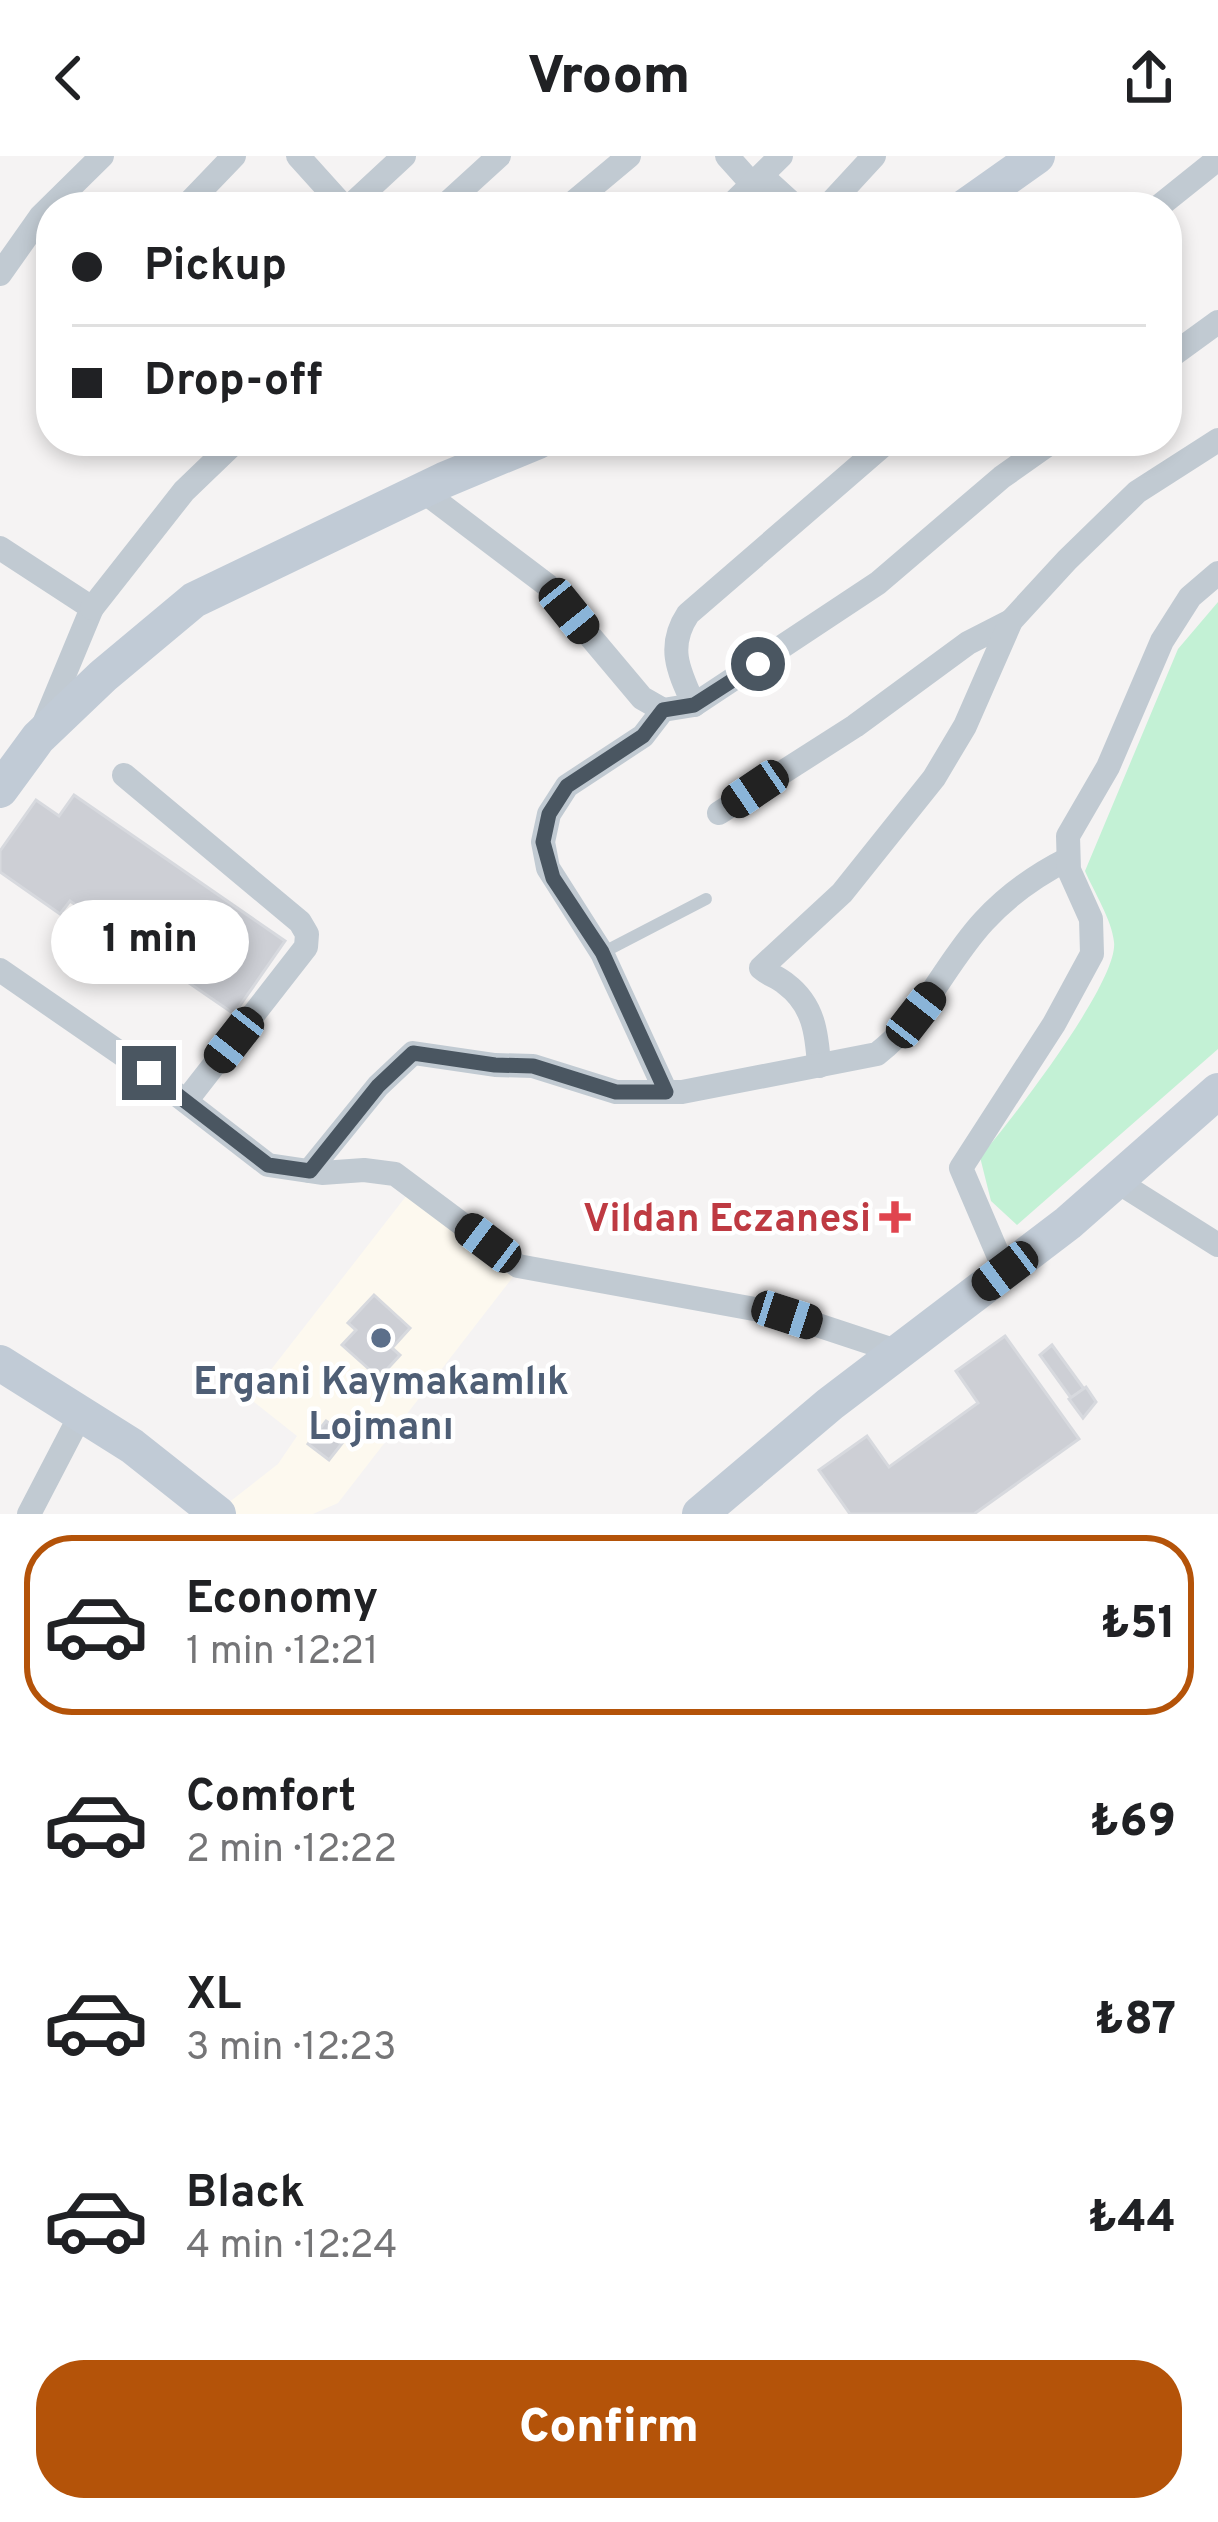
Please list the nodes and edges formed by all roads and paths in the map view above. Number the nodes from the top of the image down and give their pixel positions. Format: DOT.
graph roads {
  1 [pos="102,156"];
  2 [pos="234,156"];
  3 [pos="298,156"];
  4 [pos="404,156"];
  5 [pos="499,156"];
  6 [pos="629,156"];
  7 [pos="727,156"];
  8 [pos="782,156"];
  9 [pos="874,156"];
  10 [pos="1037,156"];
  11 [pos="1218,159"];
  12 [pos="758,180"];
  13 [pos="71,192"];
  14 [pos="199,192"];
  15 [pos="332,192"];
  16 [pos="363,192"];
  17 [pos="459,192"];
  18 [pos="586,192"];
  19 [pos="745,192"];
  20 [pos="775,192"];
  21 [pos="841,192"];
  22 [pos="985,192"];
  23 [pos="1177,192"];
  24 [pos="36,233"];
  25 [pos="0,273"];
  26 [pos="1218,322"];
  27 [pos="1182,348"];
  28 [pos="1218,440"];
  29 [pos="217,456"];
  30 [pos="503,456"];
  31 [pos="871,456"];
  32 [pos="1032,456"];
  33 [pos="423,490"];
  34 [pos="0,548"];
  35 [pos="1218,573"];
  36 [pos="92,608"];
  37 [pos="1011,621"];
  38 [pos="694,705"];
  39 [pos="663,710"];
  40 [pos="38,738"];
  41 [pos="124,775"];
  42 [pos="0,790"];
  43 [pos="719,813"];
  44 [pos="1069,859"];
  45 [pos="706,899"];
  46 [pos="602,952"];
  47 [pos="0,970"];
  48 [pos="819,1066"];
  49 [pos="1218,1091"];
  50 [pos="666,1092"];
  51 [pos="186,1101"];
  52 [pos="310,1171"];
  53 [pos="1118,1182"];
  54 [pos="1218,1245"];
  55 [pos="1005,1271"];
  56 [pos="899,1352"];
  57 [pos="1,1364"];
  58 [pos="81,1414"];
  59 [pos="722,1507"];
  60 [pos="29,1514"];
  61 [pos="218,1514"];
  1 -- 13 [label="street"];
  2 -- 14 [label="street"];
  3 -- 15 [label="street"];
  4 -- 16 [label="street"];
  5 -- 17 [label="street"];
  6 -- 18 [label="street"];
  7 -- 12 [label="street"];
  8 -- 12 [label="street"];
  9 -- 21 [label="street"];
  10 -- 22 [label="street"];
  11 -- 23 [label="street"];
  12 -- 19 [label="street"];
  12 -- 20 [label="street"];
  24 -- 25 [label="street"];
  26 -- 27 [label="street"];
  28 -- 37 [label="street"];
  29 -- 36 [label="street"];
  30 -- 33 [label="street"];
  31 -- 38 [label="street"];
  32 -- 38 [label="street"];
  33 -- 39 [label="street"];
  33 -- 40 [label="street"];
  34 -- 36 [label="street"];
  35 -- 44 [label="street"];
  36 -- 40 [label="street"];
  37 -- 43 [label="street"];
  37 -- 48 [label="street"];
  38 -- 39 [label="street"];
  39 -- 46 [label="street"];
  40 -- 42 [label="street"];
  41 -- 51 [label="street"];
  44 -- 48 [label="street"];
  44 -- 55 [label="street"];
  45 -- 46 [label="lane"];
  46 -- 50 [label="street"];
  47 -- 51 [label="street"];
  48 -- 50 [label="street"];
  49 -- 53 [label="street"];
  50 -- 52 [label="street"];
  51 -- 52 [label="street"];
  52 -- 56 [label="street"];
  53 -- 54 [label="street"];
  53 -- 55 [label="street"];
  55 -- 56 [label="street"];
  56 -- 59 [label="street"];
  57 -- 58 [label="street"];
  58 -- 60 [label="street"];
  58 -- 61 [label="street"];
}
